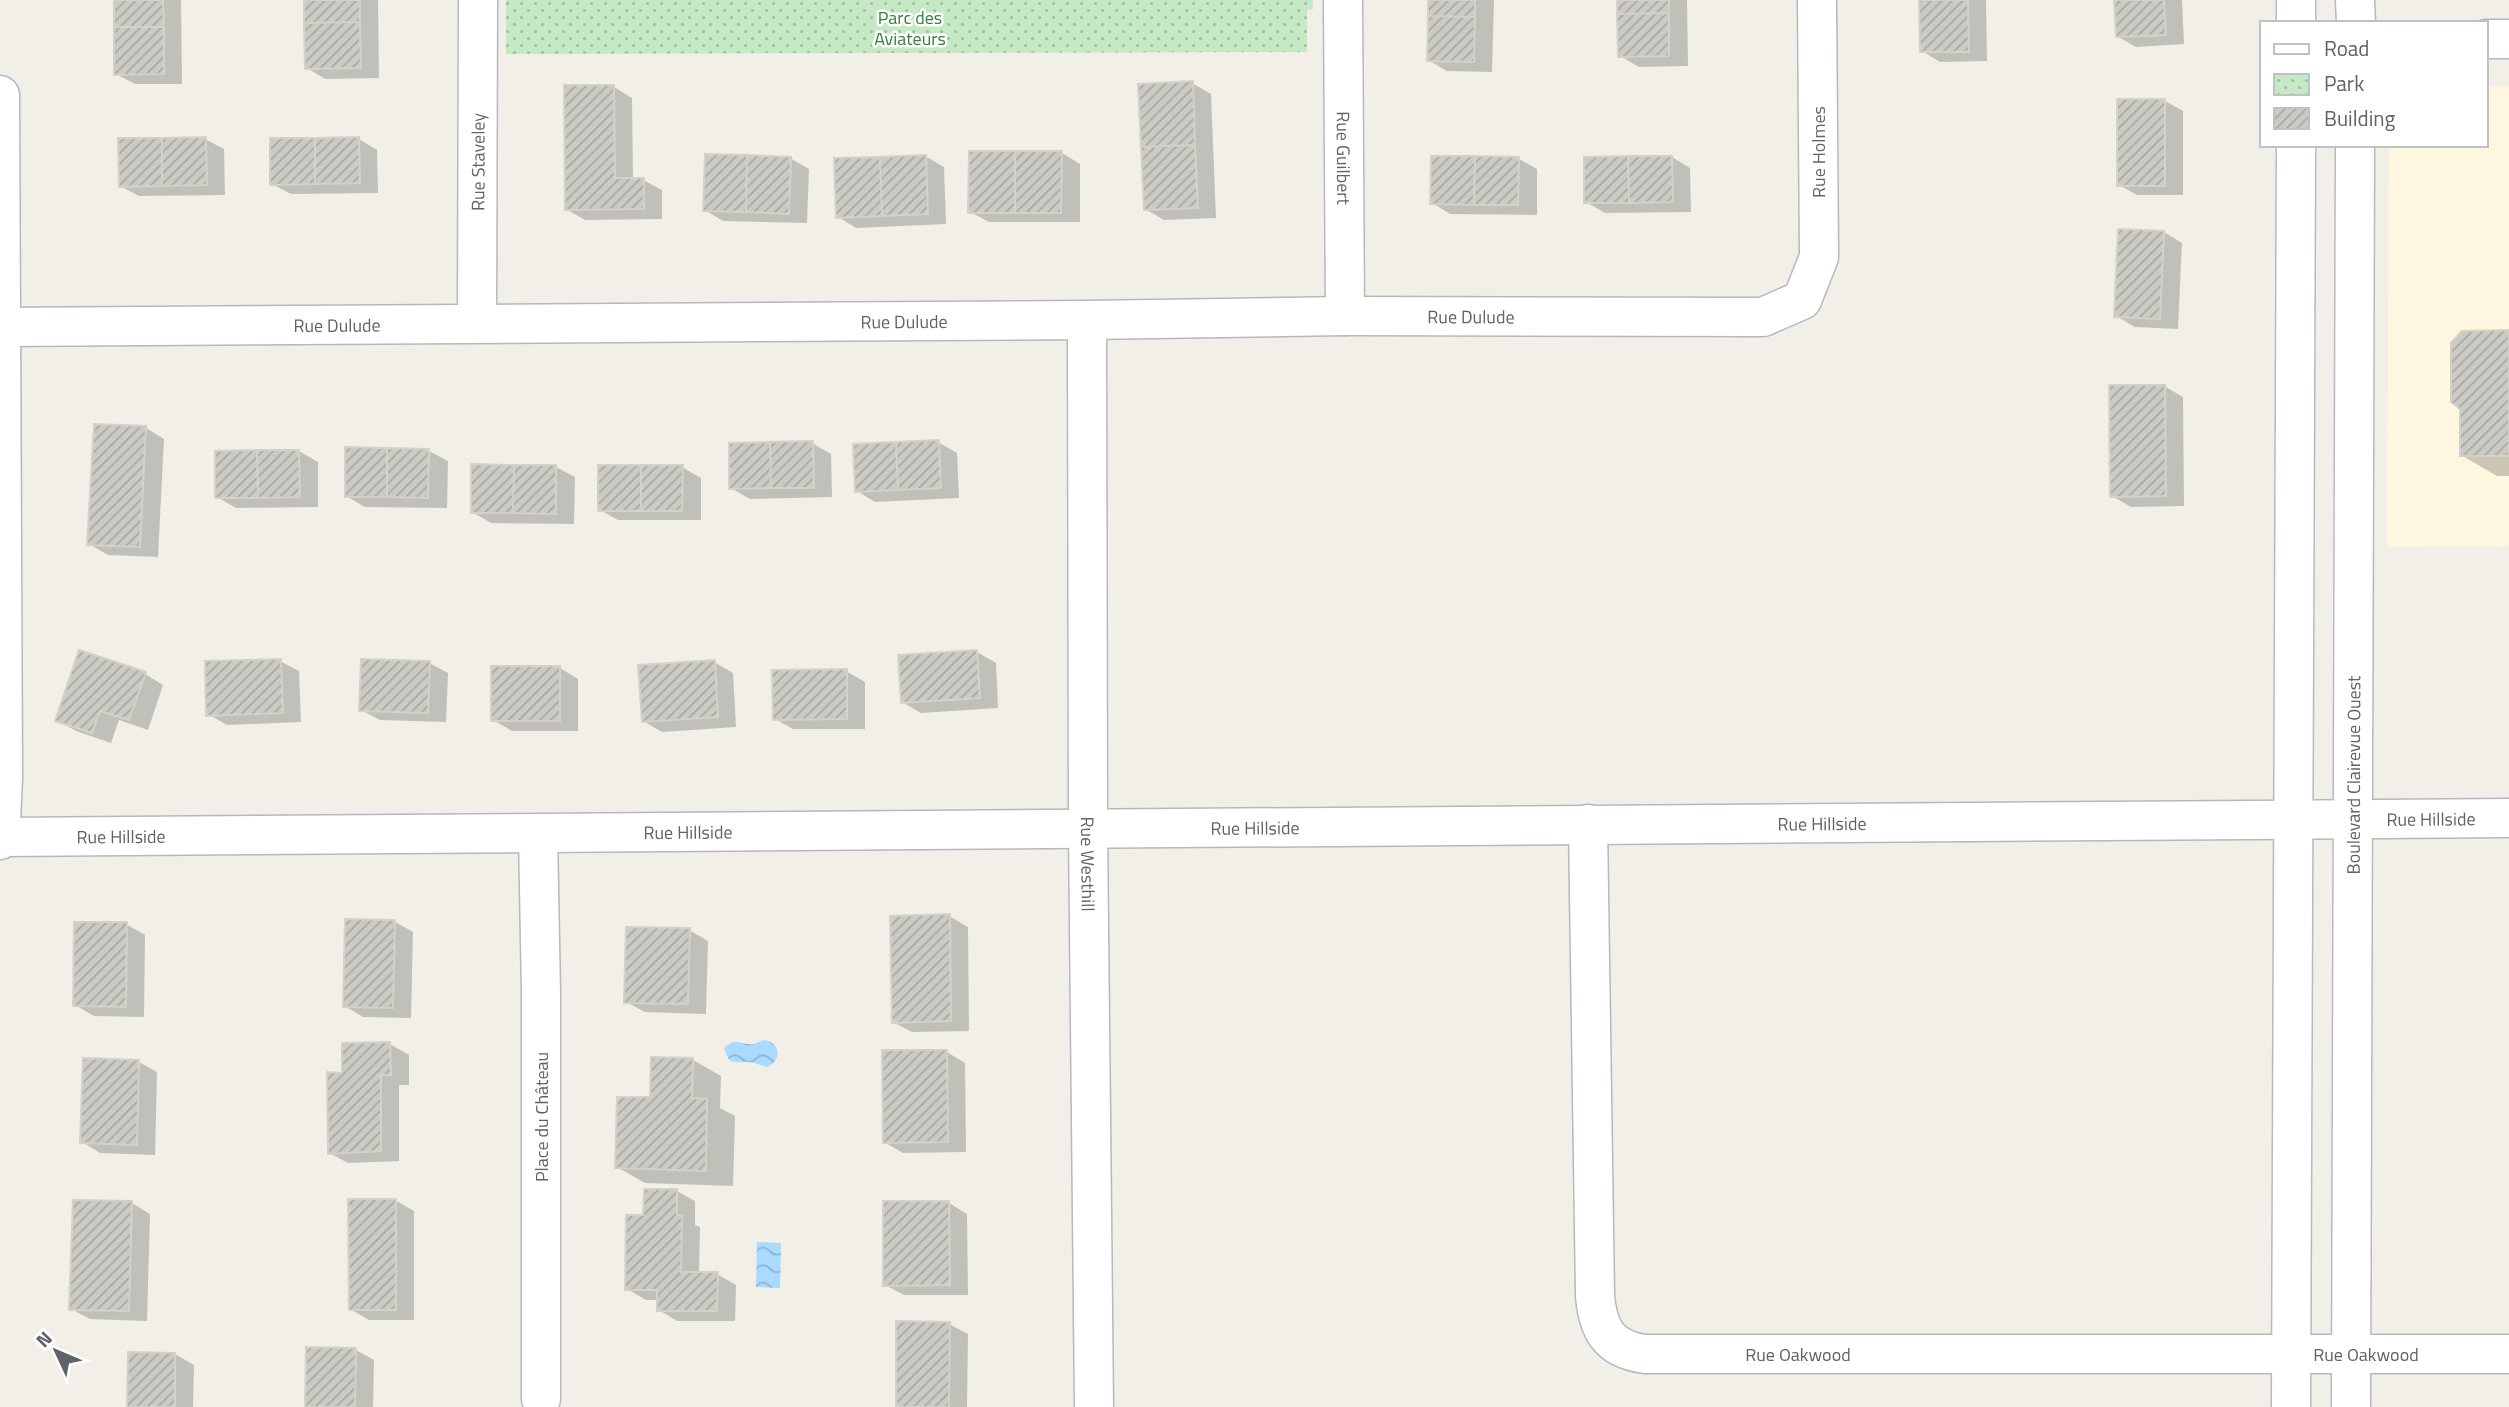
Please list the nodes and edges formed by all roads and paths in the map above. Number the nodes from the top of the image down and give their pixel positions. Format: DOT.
graph roads {
  1 [pos="478,0"];
  2 [pos="1343,0"];
  3 [pos="1817,0"];
  4 [pos="2296,0"];
  5 [pos="2356,0"];
  6 [pos="2296,21"];
  7 [pos="2356,21"];
  8 [pos="2488,39"];
  9 [pos="2509,39"];
  10 [pos="0,95"];
  11 [pos="2296,147"];
  12 [pos="2356,147"];
  13 [pos="1802,300"];
  14 [pos="1345,316"];
  15 [pos="1087,320"];
  16 [pos="477,323"];
  17 [pos="1,327"];
  18 [pos="2293,818"];
  19 [pos="2354,818"];
  20 [pos="2509,818"];
  21 [pos="1588,824"];
  22 [pos="1088,829"];
  23 [pos="538,834"];
  24 [pos="0,838"];
  25 [pos="2291,1353"];
  26 [pos="2351,1354"];
  27 [pos="2509,1354"];
  28 [pos="541,1399"];
  29 [pos="1094,1407"];
  30 [pos="2291,1407"];
  31 [pos="2351,1407"];
  1 -- 16 [label="street, Rue Staveley"];
  2 -- 14 [label="street, Rue Guilbert"];
  3 -- 13 [label="street, Rue Holmes"];
  4 -- 6 [label="street"];
  5 -- 7 [label="street"];
  8 -- 9 [label="street"];
  10 -- 17 [label="street"];
  11 -- 18 [label="street"];
  12 -- 19 [label="street, Boulevard Clairevue Ouest"];
  13 -- 14 [label="street, Rue Dulude"];
  14 -- 15 [label="street, Rue Dulude"];
  15 -- 16 [label="street, Rue Dulude"];
  15 -- 22 [label="street, Rue Westhill"];
  16 -- 17 [label="street, Rue Dulude"];
  17 -- 24 [label="street"];
  18 -- 19 [label="street, Rue Hillside"];
  18 -- 21 [label="street, Rue Hillside"];
  18 -- 25 [label="street"];
  19 -- 20 [label="street, Rue Hillside"];
  19 -- 26 [label="street, Boulevard Clairevue Ouest"];
  21 -- 22 [label="street, Rue Hillside"];
  21 -- 25 [label="street, Rue Oakwood"];
  22 -- 23 [label="street, Rue Hillside"];
  22 -- 29 [label="street, Rue Westhill"];
  23 -- 24 [label="street, Rue Hillside"];
  23 -- 28 [label="street, Place du Château"];
  25 -- 26 [label="street, Rue Oakwood"];
  25 -- 30 [label="street"];
  26 -- 27 [label="street, Rue Oakwood"];
  26 -- 31 [label="street, Boulevard Clairevue Ouest"];
}
